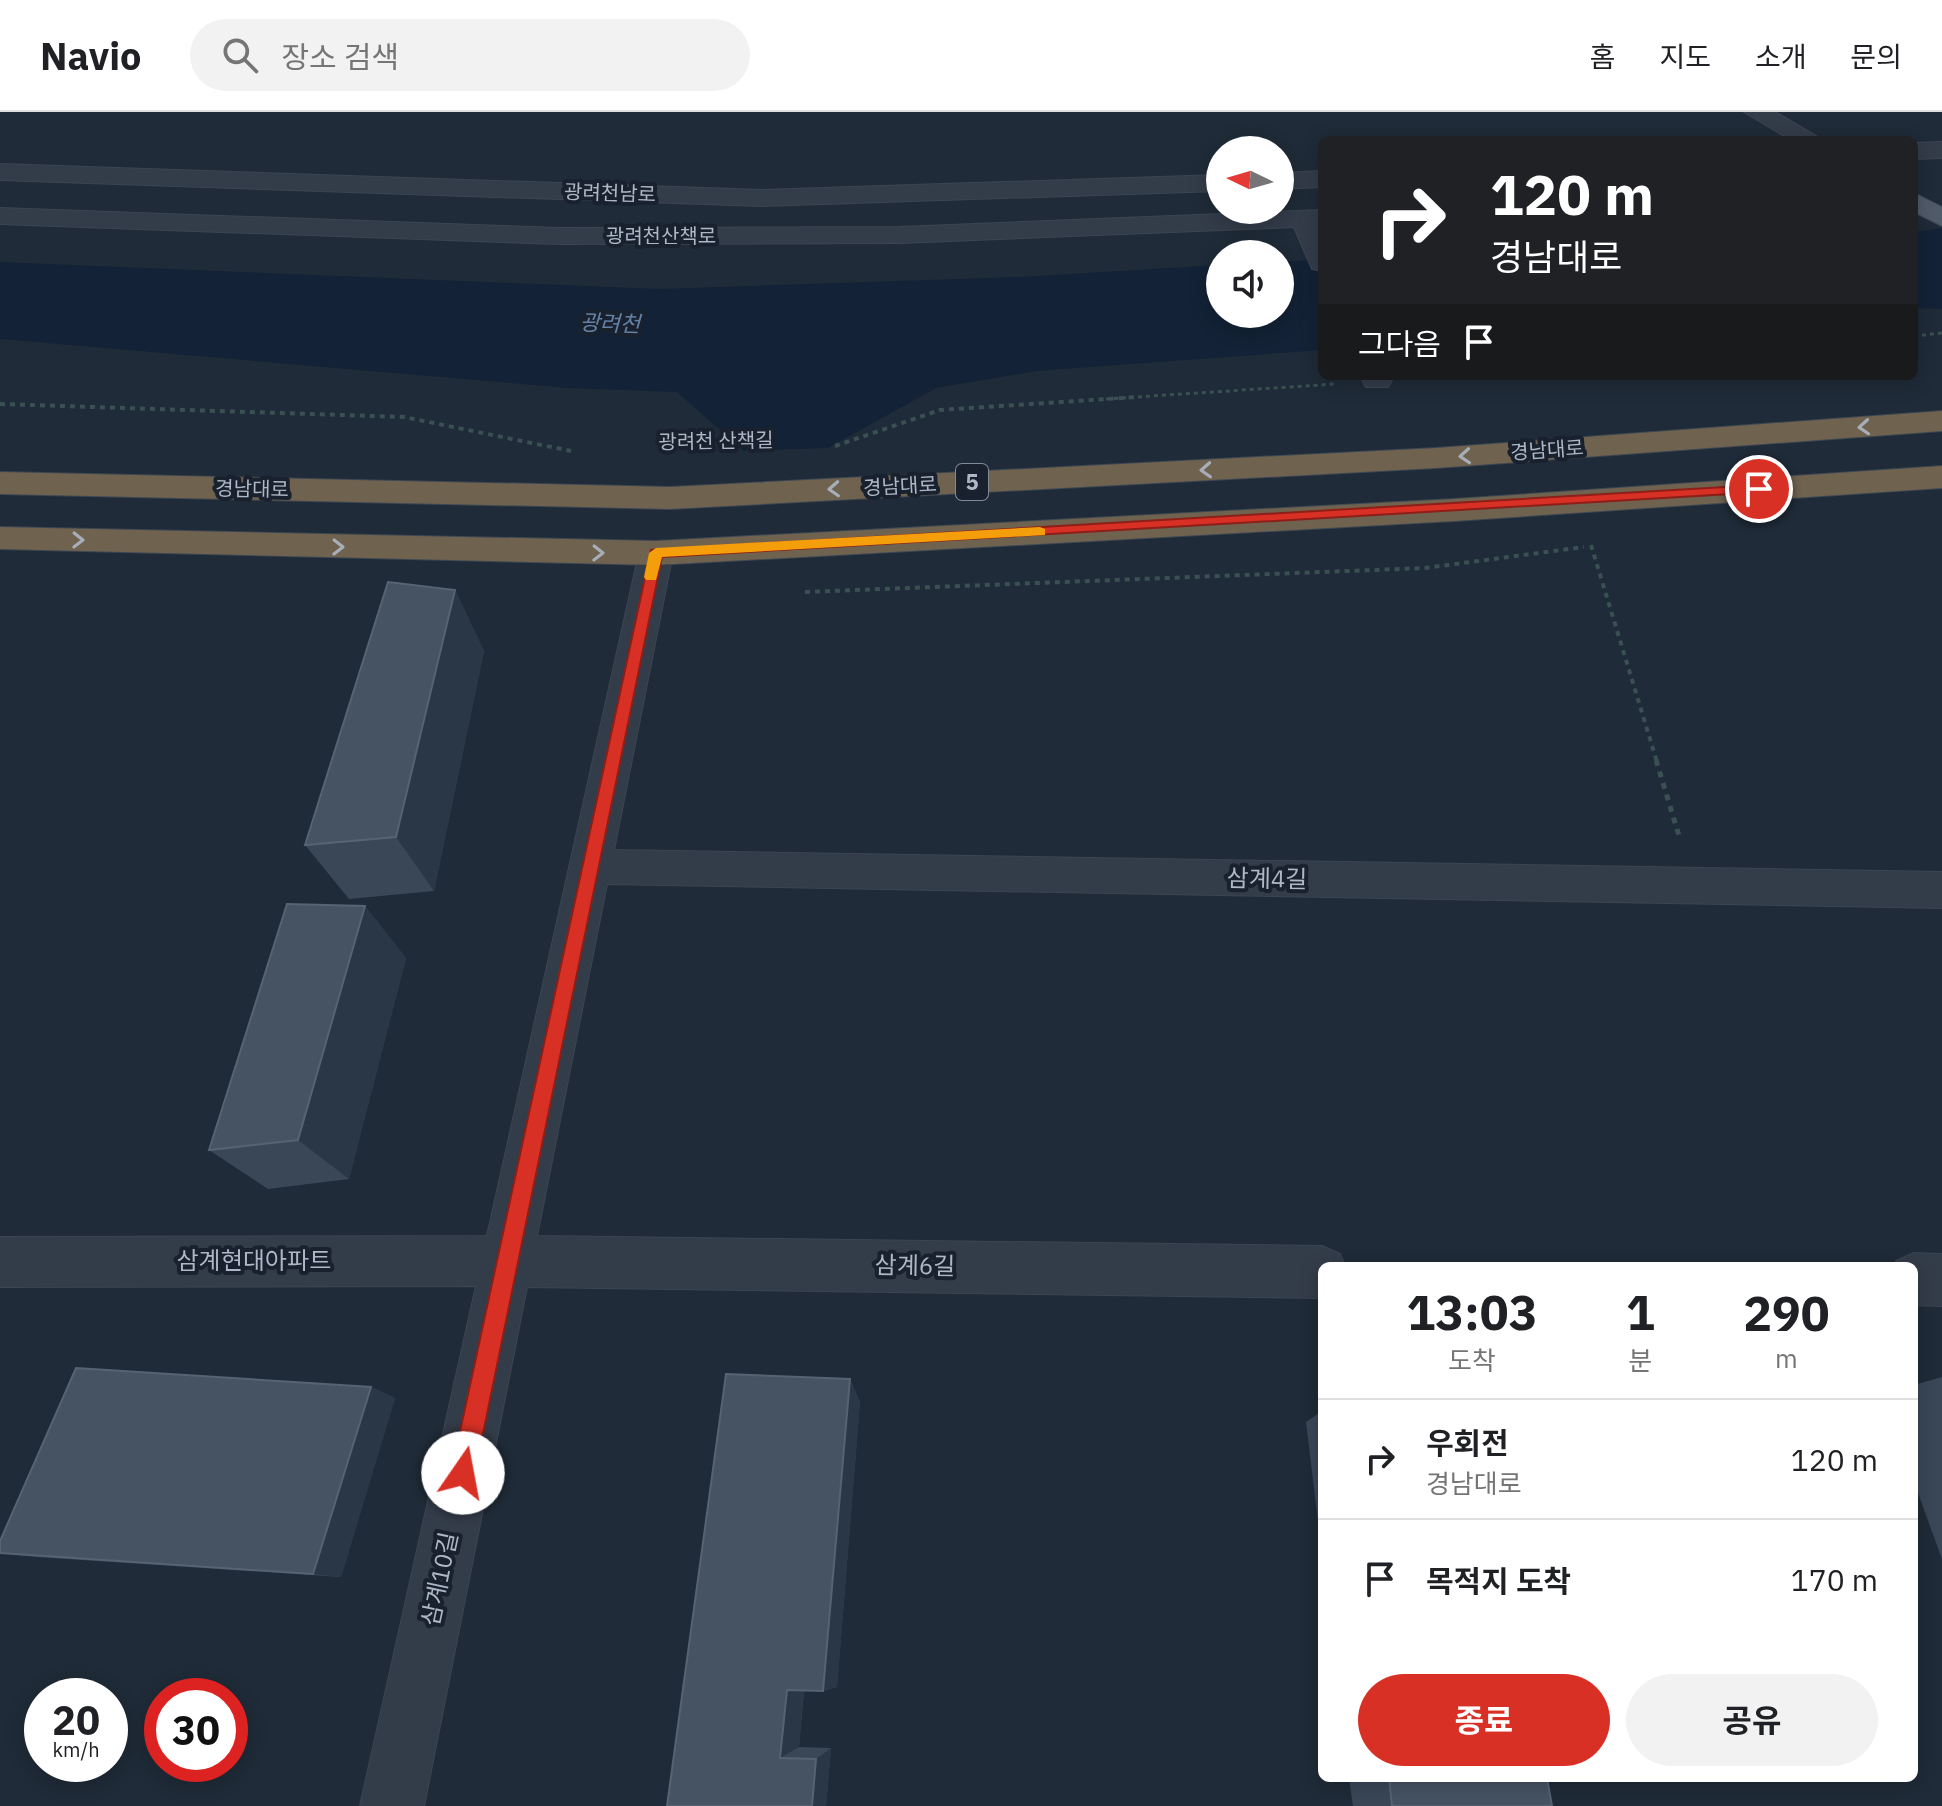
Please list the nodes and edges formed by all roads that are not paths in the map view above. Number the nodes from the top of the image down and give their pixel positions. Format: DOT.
graph roads {
  1 [pos="1756,112"];
  2 [pos="1802,136"];
  3 [pos="1942,150"];
  4 [pos="1918,151"];
  5 [pos="0,172"];
  6 [pos="1318,179"];
  7 [pos="1294,180"];
  8 [pos="1206,183"];
  9 [pos="1918,203"];
  10 [pos="0,216"];
  11 [pos="1313,218"];
  12 [pos="1942,218"];
  13 [pos="1318,243"];
  14 [pos="1942,421"];
  15 [pos="1942,477"];
  16 [pos="0,483"];
  17 [pos="0,538"];
  18 [pos="656,553"];
  19 [pos="591,867"];
  20 [pos="1942,890"];
  21 [pos="508,1261"];
  22 [pos="0,1262"];
  23 [pos="1318,1272"];
  24 [pos="1918,1279"];
  25 [pos="1942,1280"];
  26 [pos="392,1806"];
  1 -- 2 [label="street"];
  3 -- 4 [label="street"];
  5 -- 8 [label="street, 광려천남로"];
  6 -- 7 [label="street"];
  9 -- 12 [label="main road"];
  10 -- 11 [label="street, 광려천산책로"];
  11 -- 13 [label="street"];
  14 -- 16 [label="highway, 경남대로 / 5, one-way"];
  15 -- 18 [label="highway, 5"];
  17 -- 18 [label="highway, 5, one-way"];
  18 -- 19 [label="street, 삼계10길"];
  19 -- 20 [label="street, 삼계4길"];
  19 -- 21 [label="street, 삼계10길"];
  21 -- 22 [label="street, 삼계현대아파트"];
  21 -- 23 [label="street, 삼계6길"];
  21 -- 26 [label="street, 삼계10길"];
  24 -- 25 [label="street"];
}
